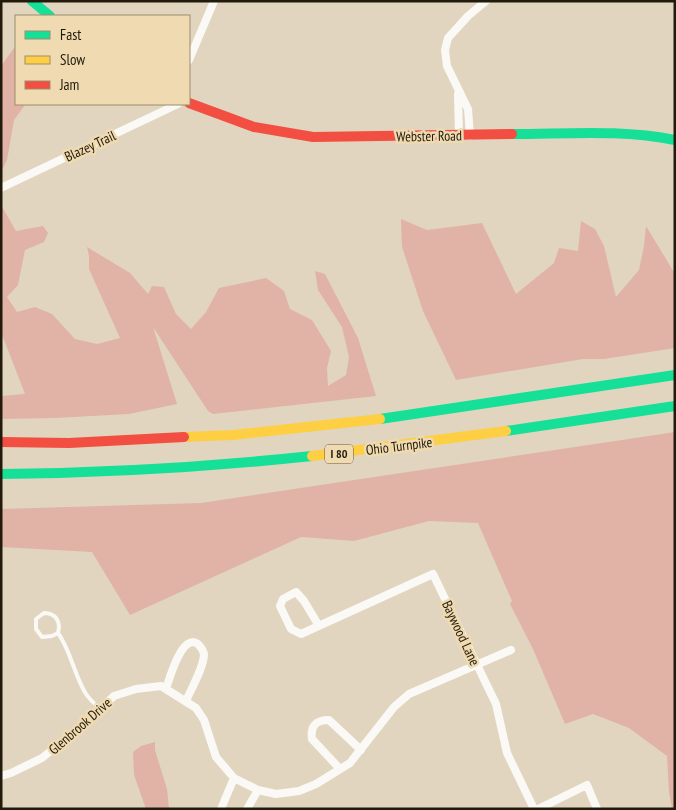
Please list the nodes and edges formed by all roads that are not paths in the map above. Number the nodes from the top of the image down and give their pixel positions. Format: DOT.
graph roads {
  1 [pos="32,1"];
  2 [pos="214,1"];
  3 [pos="486,1"];
  4 [pos="49,15"];
  5 [pos="190,58"];
  6 [pos="457,89"];
  7 [pos="190,103"];
  8 [pos="176,105"];
  9 [pos="460,136"];
  10 [pos="470,136"];
  11 [pos="675,140"];
  12 [pos="1,188"];
  13 [pos="675,375"];
  14 [pos="675,406"];
  15 [pos="1,442"];
  16 [pos="1,474"];
  17 [pos="319,626"];
  18 [pos="58,633"];
  19 [pos="511,650"];
  20 [pos="476,664"];
  21 [pos="166,689"];
  22 [pos="186,701"];
  23 [pos="100,709"];
  24 [pos="361,750"];
  25 [pos="340,769"];
  26 [pos="1,776"];
  27 [pos="234,778"];
  28 [pos="258,790"];
  29 [pos="221,809"];
  30 [pos="247,809"];
  31 [pos="534,809"];
  32 [pos="538,809"];
  33 [pos="597,809"];
  1 -- 4 [label="main road"];
  2 -- 5 [label="street"];
  3 -- 6 [label="street"];
  6 -- 9 [label="street"];
  6 -- 10 [label="street"];
  7 -- 9 [label="main road, Webster Road"];
  8 -- 12 [label="street, Blazey Trail"];
  9 -- 10 [label="main road, Webster Road"];
  10 -- 11 [label="main road, Webster Road"];
  13 -- 15 [label="main road, Ohio Turnpike / I 80"];
  14 -- 16 [label="main road, Ohio Turnpike / I 80"];
  17 -- 17 [label="street, Baywood Lane"];
  17 -- 20 [label="street, Baywood Lane"];
  18 -- 18 [label="lane"];
  18 -- 23 [label="lane"];
  19 -- 20 [label="street, Glenbrook Drive"];
  20 -- 24 [label="street, Glenbrook Drive"];
  20 -- 31 [label="street, Baywood Lane"];
  21 -- 22 [label="street, Glenbrook Drive"];
  21 -- 22 [label="street"];
  21 -- 23 [label="street, Glenbrook Drive"];
  22 -- 27 [label="street, Glenbrook Drive"];
  23 -- 26 [label="street, Glenbrook Drive"];
  24 -- 25 [label="street, Glenbrook Drive"];
  24 -- 25 [label="street"];
  25 -- 28 [label="street, Glenbrook Drive"];
  27 -- 28 [label="street, Glenbrook Drive"];
  27 -- 29 [label="street"];
  28 -- 30 [label="street"];
  32 -- 33 [label="street"];
}
